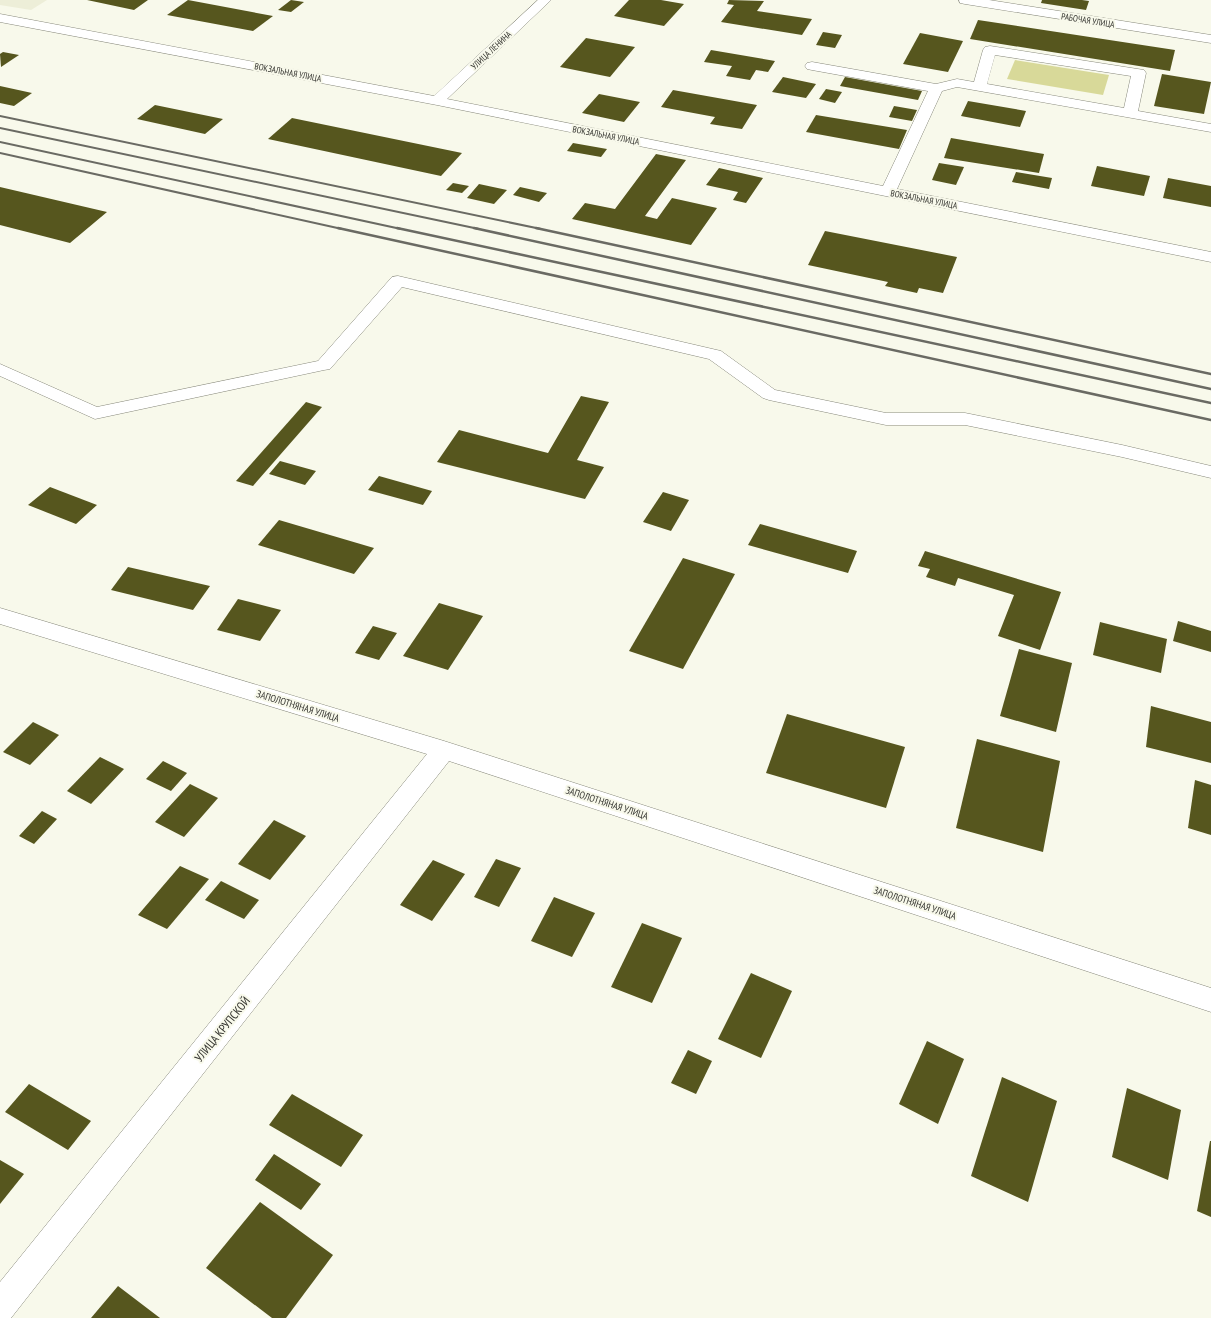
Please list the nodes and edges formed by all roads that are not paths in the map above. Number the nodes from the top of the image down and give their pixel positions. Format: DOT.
graph roads {
  1 [pos="545,0"];
  2 [pos="965,0"];
  3 [pos="0,18"];
  4 [pos="1211,39"];
  5 [pos="812,66"];
  6 [pos="979,87"];
  7 [pos="936,88"];
  8 [pos="437,100"];
  9 [pos="1130,114"];
  10 [pos="1211,128"];
  11 [pos="888,191"];
  12 [pos="1211,256"];
  13 [pos="0,369"];
  14 [pos="1211,472"];
  15 [pos="0,616"];
  16 [pos="444,750"];
  17 [pos="1211,1000"];
  18 [pos="0,1308"];
  1 -- 8 [label="street, УЛИЦА ЛЕНИНА"];
  2 -- 4 [label="street, РАБОЧАЯ УЛИЦА"];
  3 -- 8 [label="street, ВОКЗАЛЬНАЯ УЛИЦА"];
  5 -- 7 [label="street"];
  6 -- 7 [label="street"];
  6 -- 9 [label="street"];
  6 -- 9 [label="street"];
  7 -- 11 [label="street"];
  8 -- 11 [label="street, ВОКЗАЛЬНАЯ УЛИЦА"];
  9 -- 10 [label="street"];
  11 -- 12 [label="street, ВОКЗАЛЬНАЯ УЛИЦА"];
  13 -- 14 [label="street"];
  15 -- 16 [label="street, ЗАПОЛОТНЯНАЯ УЛИЦА"];
  16 -- 17 [label="street, ЗАПОЛОТНЯНАЯ УЛИЦА"];
  16 -- 18 [label="street, УЛИЦА КРУПСКОЙ"];
}
